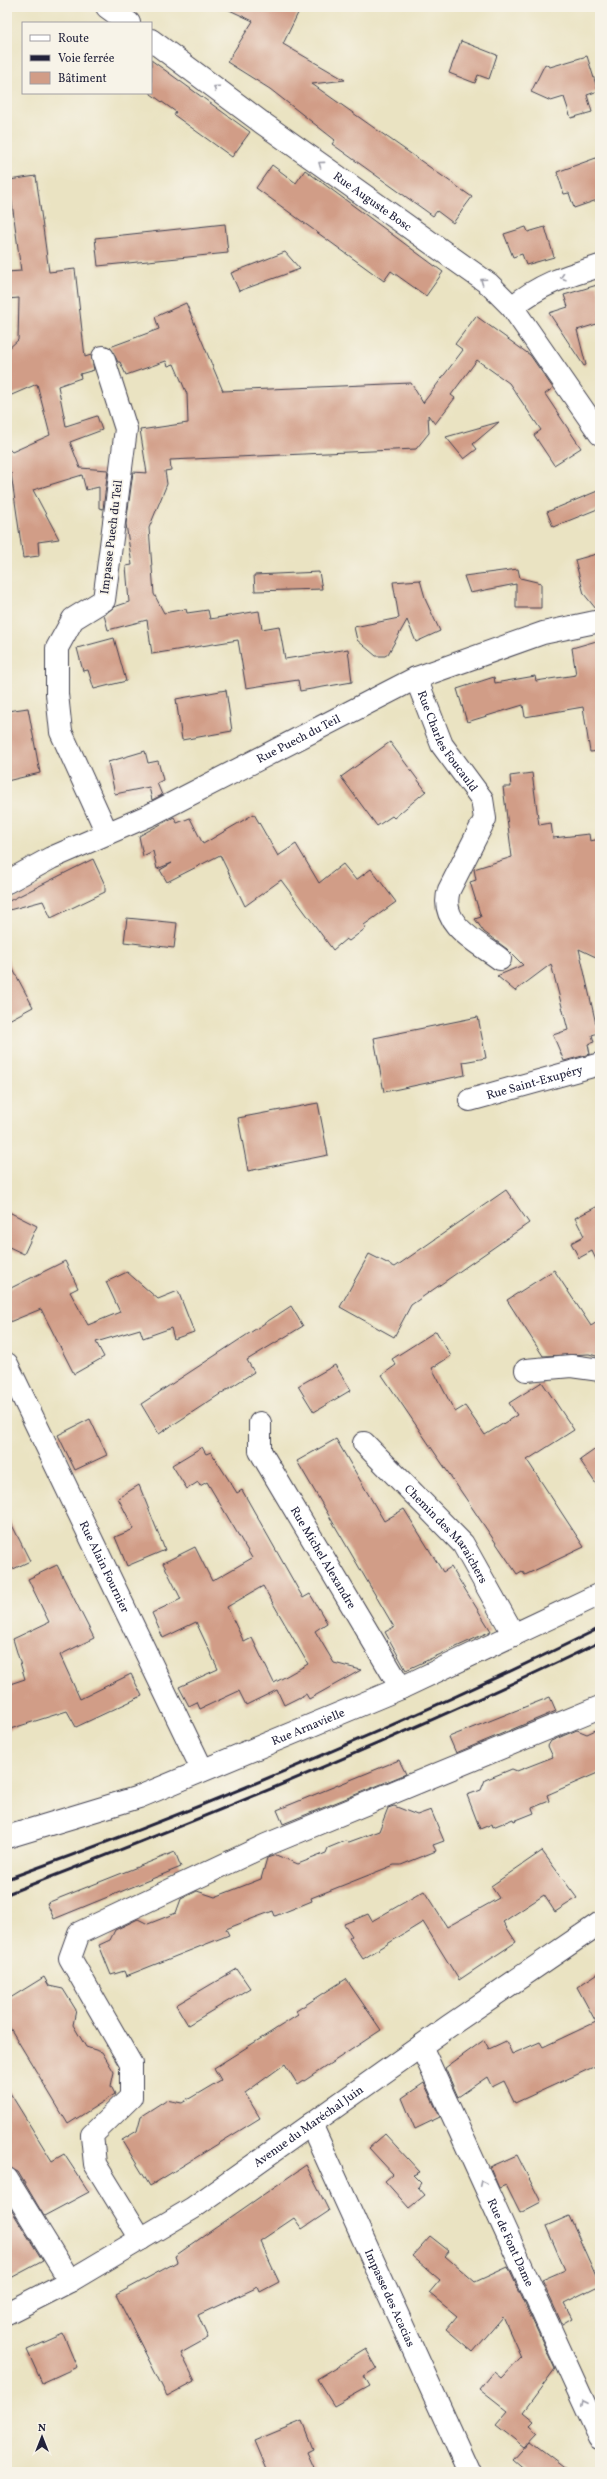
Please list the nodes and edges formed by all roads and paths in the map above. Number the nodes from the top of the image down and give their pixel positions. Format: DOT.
graph roads {
  1 [pos="107,7"];
  2 [pos="128,22"];
  3 [pos="152,41"];
  4 [pos="600,266"];
  5 [pos="512,307"];
  6 [pos="103,356"];
  7 [pos="600,434"];
  8 [pos="600,621"];
  9 [pos="416,678"];
  10 [pos="107,834"];
  11 [pos="7,882"];
  12 [pos="500,959"];
  13 [pos="600,1064"];
  14 [pos="470,1100"];
  15 [pos="7,1364"];
  16 [pos="526,1370"];
  17 [pos="600,1370"];
  18 [pos="260,1423"];
  19 [pos="364,1443"];
  20 [pos="600,1594"];
  21 [pos="514,1635"];
  22 [pos="400,1688"];
  23 [pos="600,1707"];
  24 [pos="202,1769"];
  25 [pos="7,1837"];
  26 [pos="600,1923"];
  27 [pos="421,2046"];
  28 [pos="311,2124"];
  29 [pos="7,2179"];
  30 [pos="141,2239"];
  31 [pos="70,2281"];
  32 [pos="7,2313"];
  33 [pos="600,2438"];
  34 [pos="469,2472"];
  1 -- 2 [label="street"];
  5 -- 3 [label="street, Rue Auguste Bosc, one-way"];
  4 -- 5 [label="street, one-way"];
  5 -- 7 [label="street, Rue Auguste Bosc"];
  6 -- 10 [label="street, Impasse Puech du Teil"];
  8 -- 9 [label="street, Rue Puech du Teil"];
  9 -- 10 [label="street, Rue Puech du Teil"];
  9 -- 12 [label="street, Rue Charles Foucauld"];
  10 -- 11 [label="street, Rue Puech du Teil"];
  13 -- 14 [label="street, Rue Saint-Exupéry"];
  15 -- 24 [label="street, Rue Alain Fournier"];
  16 -- 17 [label="street"];
  18 -- 22 [label="street, Rue Michel Alexandre"];
  19 -- 21 [label="street, Chemin des Maraichers"];
  20 -- 21 [label="street, Rue Arnavielle"];
  21 -- 22 [label="street, Rue Arnavielle"];
  22 -- 24 [label="street, Rue Arnavielle"];
  23 -- 30 [label="street"];
  24 -- 25 [label="street, Rue Arnavielle"];
  26 -- 27 [label="street, Avenue du Maréchal Juin"];
  27 -- 28 [label="street, Avenue du Maréchal Juin"];
  33 -- 27 [label="street, Rue de Font Dame, one-way"];
  28 -- 30 [label="street, Avenue du Maréchal Juin"];
  28 -- 34 [label="street, Impasse des Acacias"];
  29 -- 31 [label="street"];
  30 -- 31 [label="street, Avenue du Maréchal Juin"];
  31 -- 32 [label="street, Avenue du Maréchal Juin"];
}
